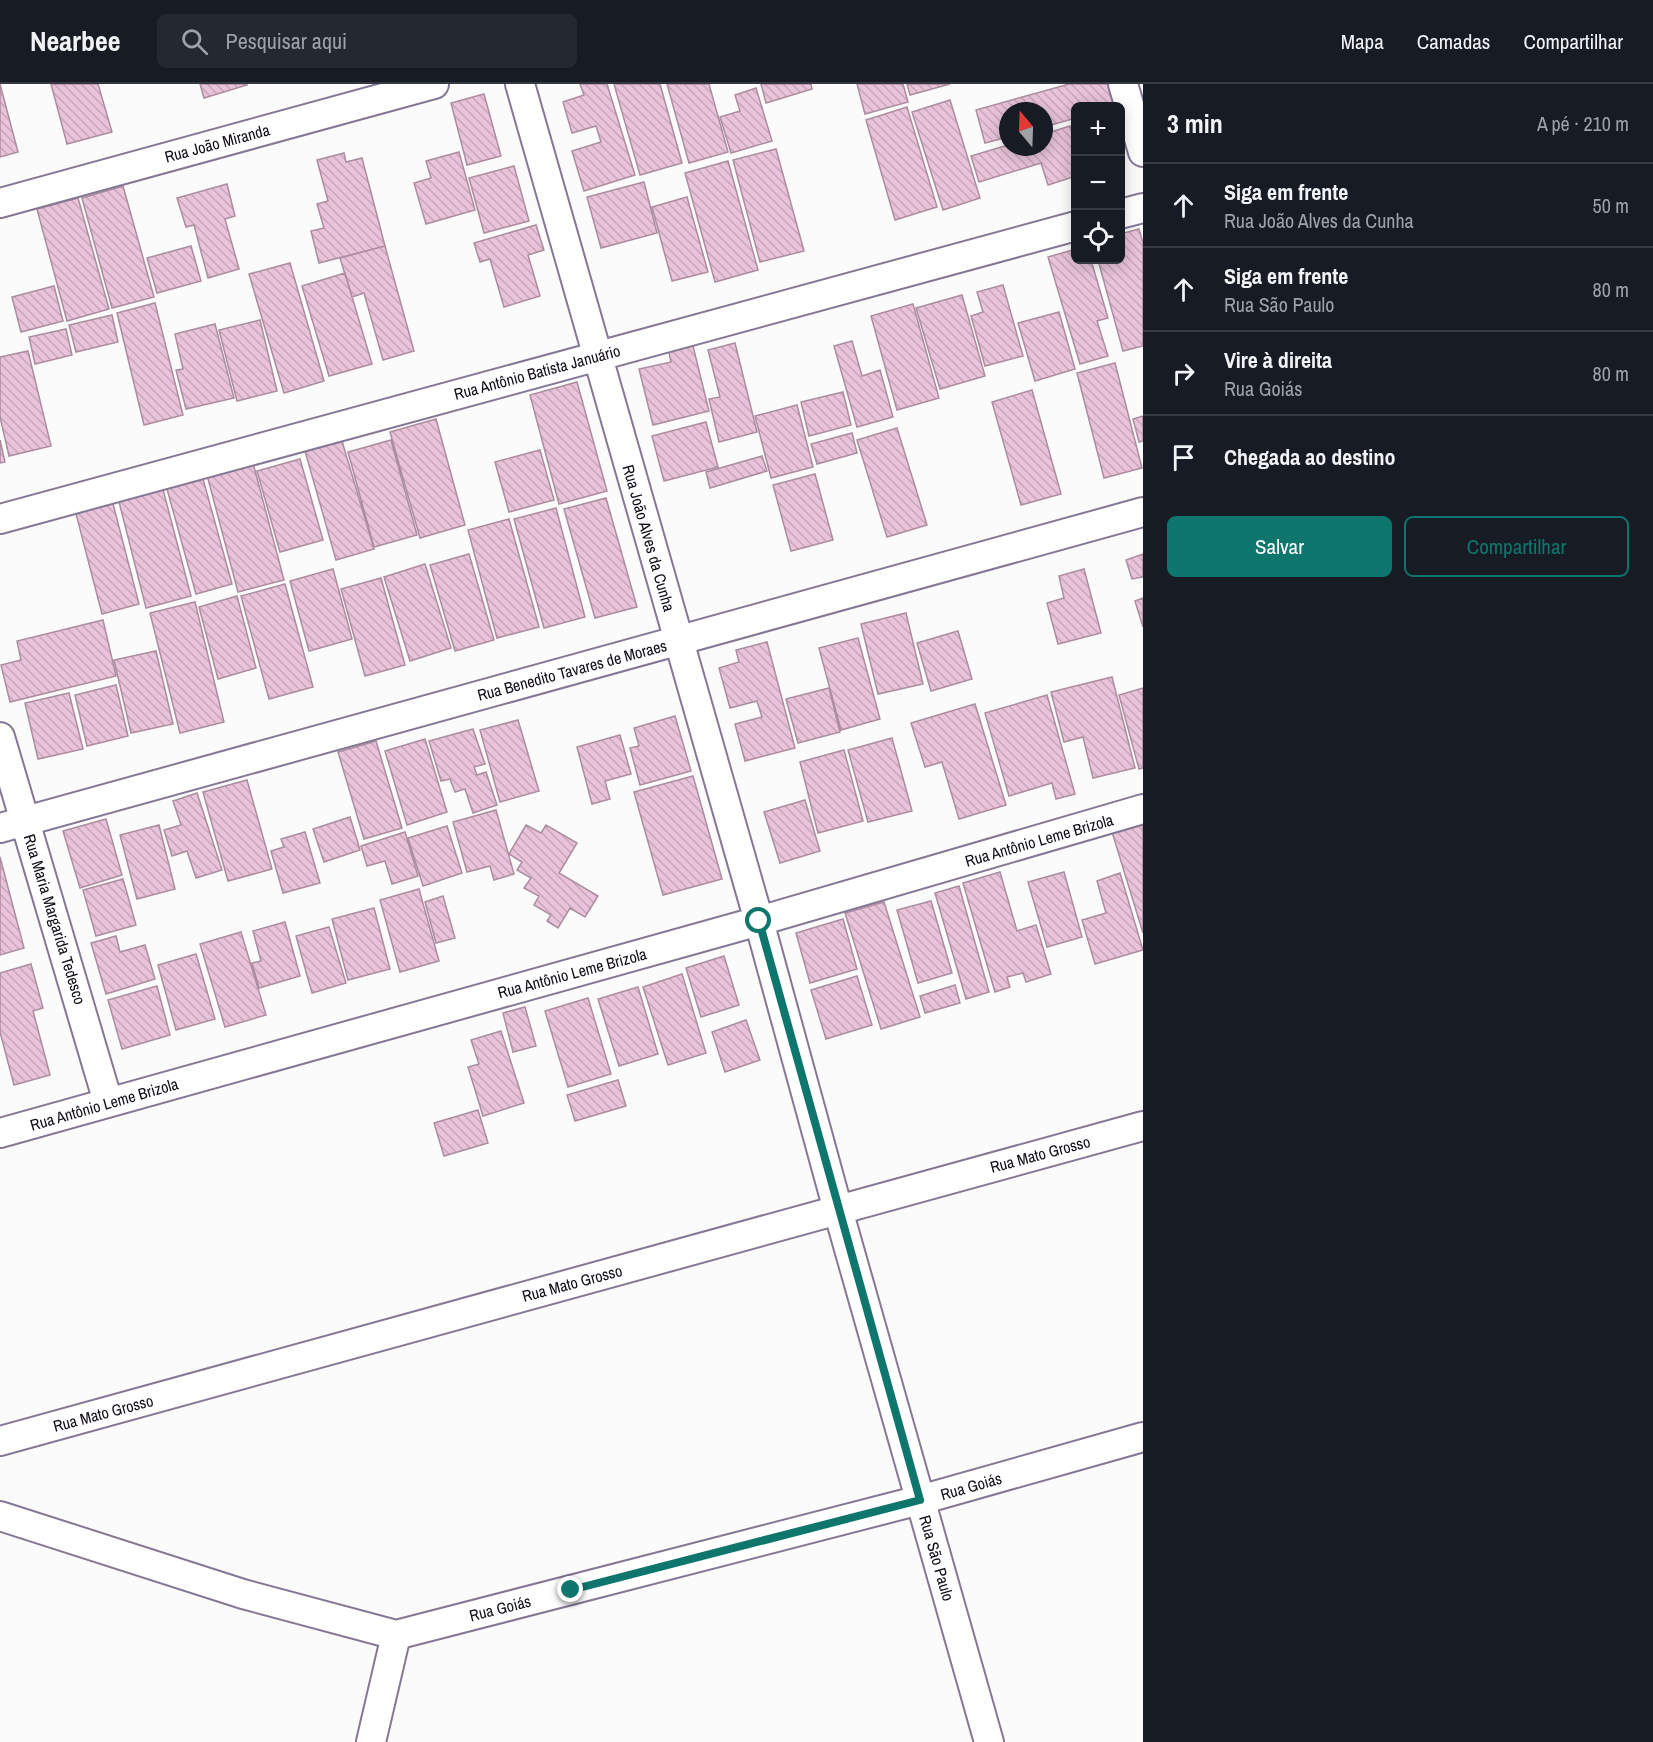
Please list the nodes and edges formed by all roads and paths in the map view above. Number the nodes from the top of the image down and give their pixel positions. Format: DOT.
graph roads {
  1 [pos="434,84"];
  2 [pos="520,84"];
  3 [pos="1124,84"];
  4 [pos="1143,152"];
  5 [pos="0,203"];
  6 [pos="1143,208"];
  7 [pos="1125,213"];
  8 [pos="1071,227"];
  9 [pos="597,355"];
  10 [pos="1143,512"];
  11 [pos="0,519"];
  12 [pos="678,640"];
  13 [pos="0,737"];
  14 [pos="1143,809"];
  15 [pos="12,824"];
  16 [pos="759,921"];
  17 [pos="108,1102"];
  18 [pos="1143,1126"];
  19 [pos="816,1131"];
  20 [pos="0,1133"];
  21 [pos="838,1210"];
  22 [pos="1143,1437"];
  23 [pos="0,1441"];
  24 [pos="920,1500"];
  25 [pos="0,1516"];
  26 [pos="396,1635"];
  27 [pos="371,1742"];
  28 [pos="989,1742"];
  1 -- 5 [label="street, Rua João Miranda"];
  2 -- 9 [label="street, Rua João Alves da Cunha"];
  3 -- 4 [label="street"];
  6 -- 7 [label="street"];
  8 -- 9 [label="street, Rua Antônio Batista Januário"];
  9 -- 11 [label="street, Rua Antônio Batista Januário"];
  9 -- 12 [label="street, Rua João Alves da Cunha"];
  10 -- 12 [label="street, Rua Benedito Tavares de Moraes"];
  12 -- 15 [label="street, Rua Benedito Tavares de Moraes"];
  12 -- 16 [label="street, Rua João Alves da Cunha"];
  13 -- 15 [label="street, Rua Maria Margarida Tedesco"];
  14 -- 16 [label="street, Rua Antônio Leme Brizola"];
  15 -- 17 [label="street, Rua Maria Margarida Tedesco"];
  16 -- 17 [label="street, Rua Antônio Leme Brizola"];
  16 -- 19 [label="street, Rua João Alves da Cunha"];
  17 -- 20 [label="street, Rua Antônio Leme Brizola"];
  18 -- 21 [label="street, Rua Mato Grosso"];
  19 -- 21 [label="street, Rua São Paulo"];
  21 -- 23 [label="street, Rua Mato Grosso"];
  21 -- 24 [label="street, Rua São Paulo"];
  22 -- 24 [label="street, Rua Goiás"];
  24 -- 26 [label="street, Rua Goiás"];
  24 -- 28 [label="street, Rua São Paulo"];
  25 -- 26 [label="street, Rua Goiás"];
  26 -- 27 [label="street"];
}
